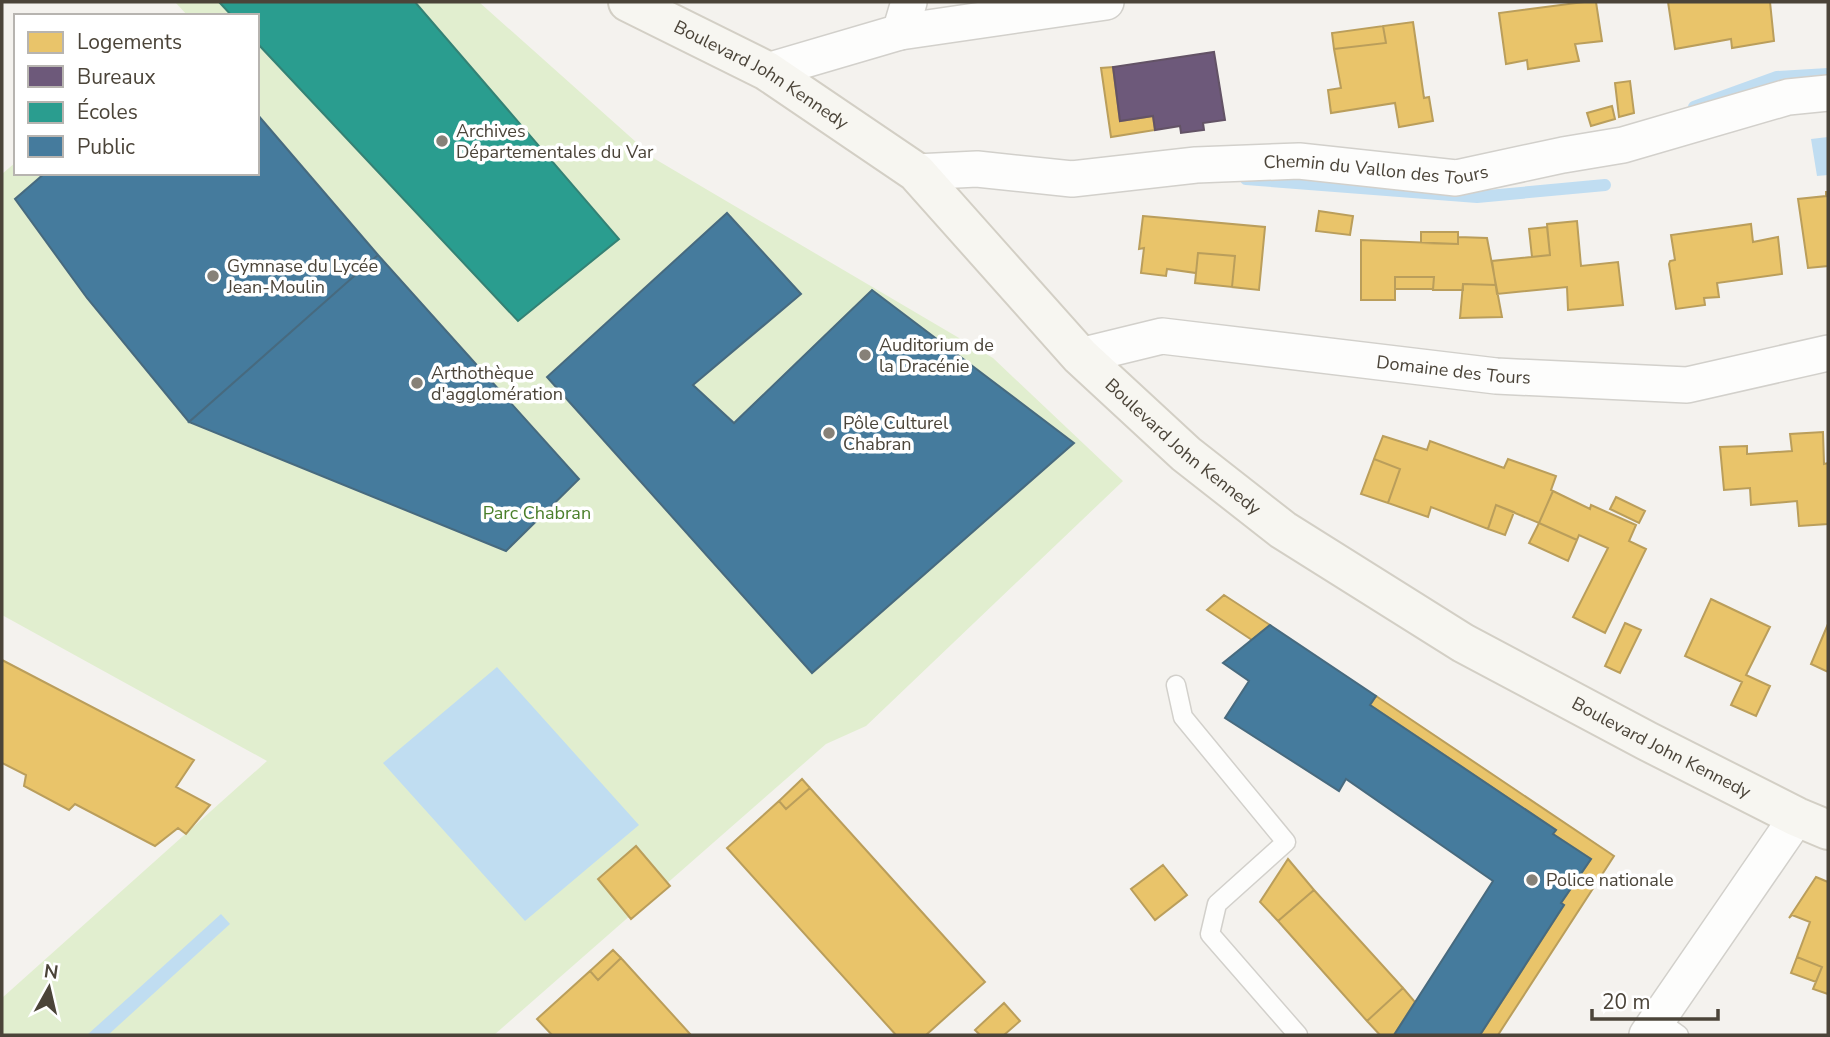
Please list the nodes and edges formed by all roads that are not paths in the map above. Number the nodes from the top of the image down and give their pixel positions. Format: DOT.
graph roads {
  1 [pos="628,2"];
  2 [pos="1106,2"];
  3 [pos="904,17"];
  4 [pos="767,71"];
  5 [pos="1828,93"];
  6 [pos="916,172"];
  7 [pos="1828,353"];
  8 [pos="1080,356"];
  9 [pos="1176,685"];
  10 [pos="1813,824"];
  11 [pos="1661,1030"];
  12 [pos="1298,1035"];
  1 -- 4 [label="street, Boulevard John Kennedy"];
  2 -- 3 [label="street"];
  3 -- 4 [label="street"];
  4 -- 6 [label="street, Boulevard John Kennedy"];
  5 -- 6 [label="street, Chemin du Vallon des Tours"];
  6 -- 8 [label="street, Boulevard John Kennedy"];
  7 -- 8 [label="street, Domaine des Tours"];
  8 -- 10 [label="street, Boulevard John Kennedy"];
  9 -- 12 [label="lane"];
  10 -- 11 [label="street"];
}
